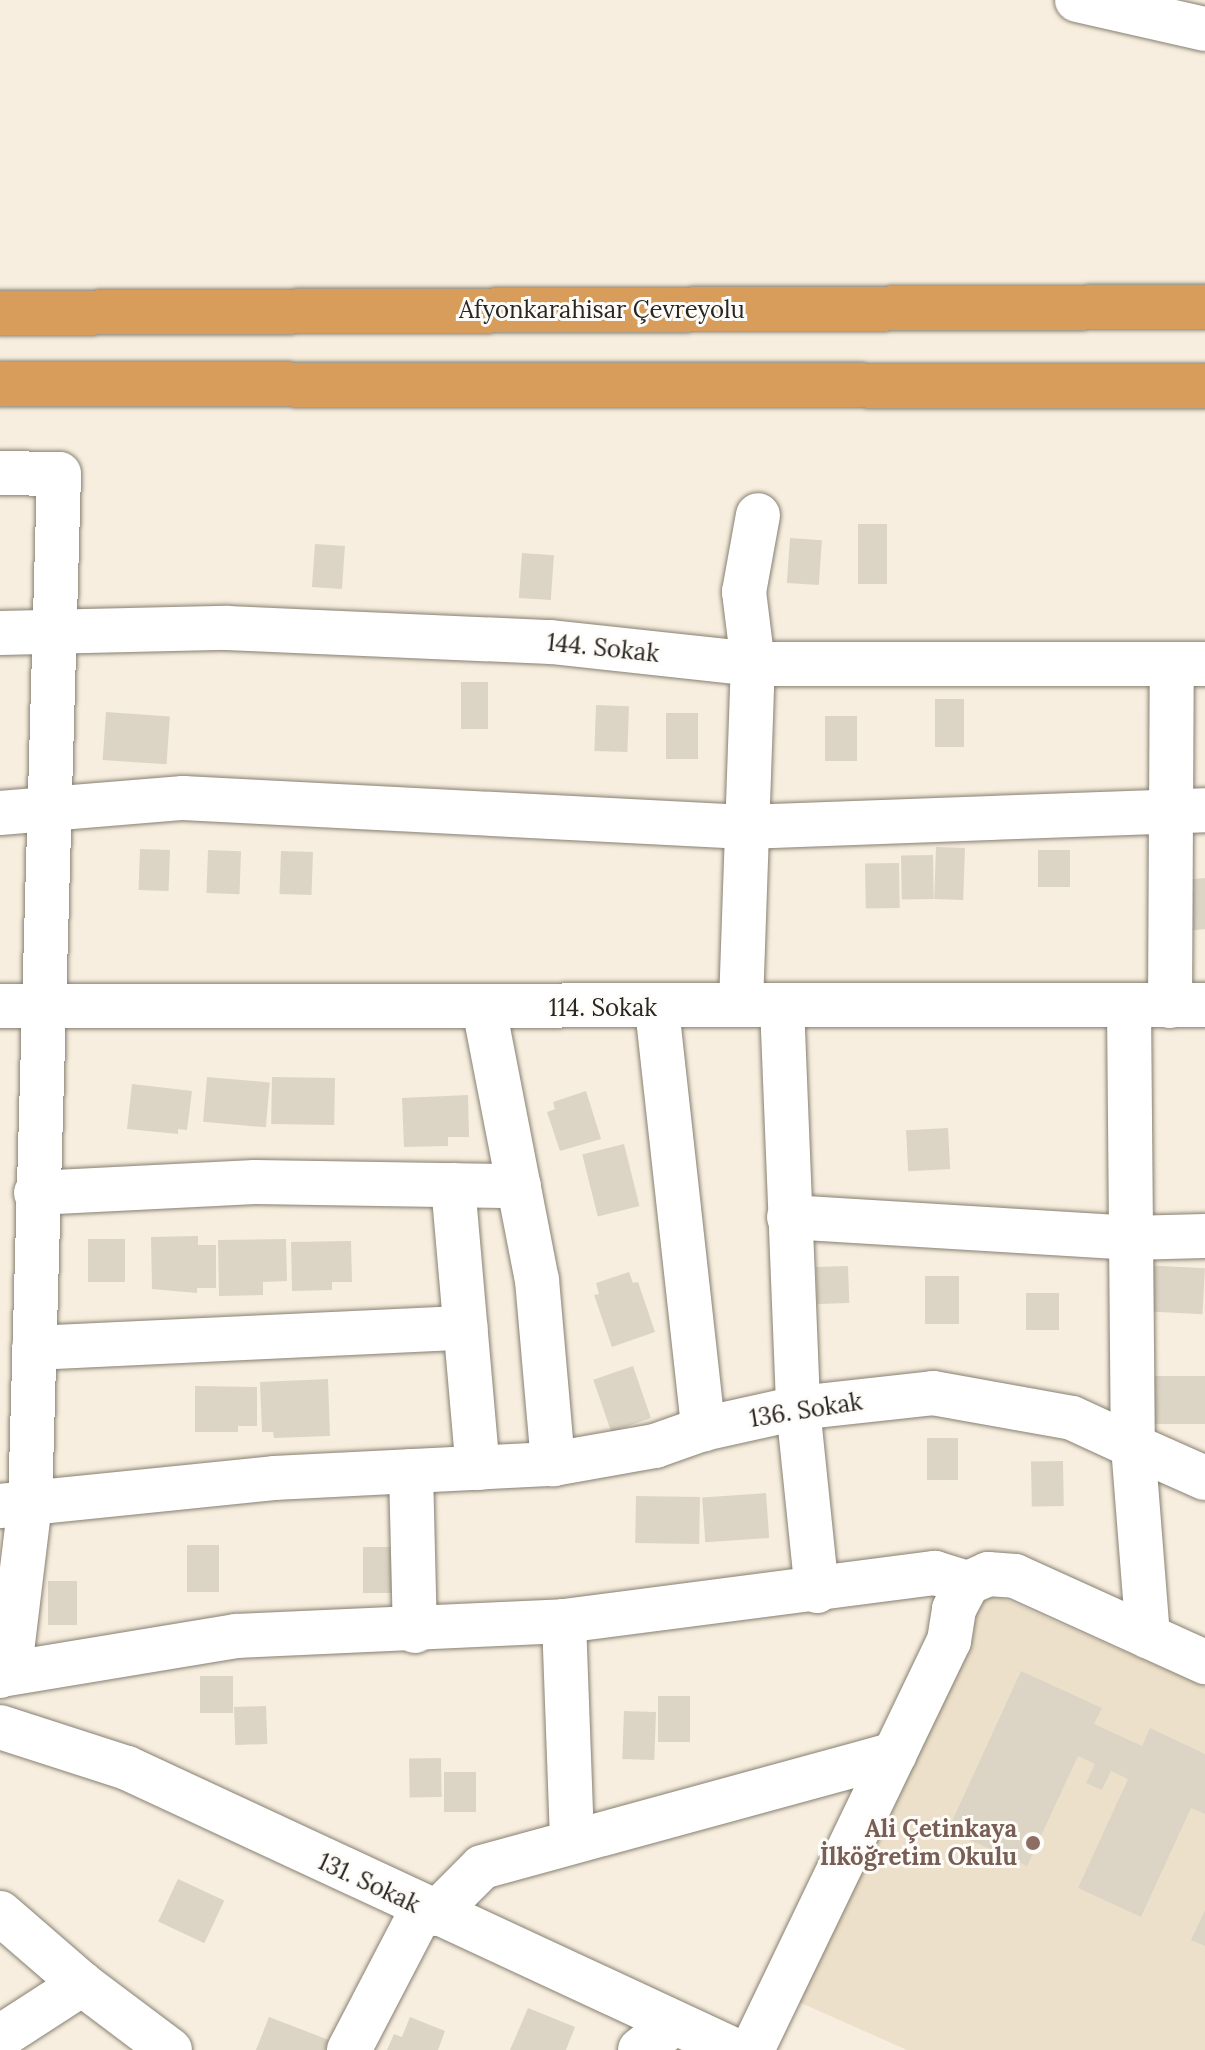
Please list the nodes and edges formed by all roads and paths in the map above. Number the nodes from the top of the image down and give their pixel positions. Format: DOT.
graph roads {
  1 [pos="1077,0"];
  2 [pos="1143,7"];
  3 [pos="1205,29"];
  4 [pos="1205,307"];
  5 [pos="0,313"];
  6 [pos="0,384"];
  7 [pos="1205,386"];
  8 [pos="0,473"];
  9 [pos="758,515"];
  10 [pos="55,632"];
  11 [pos="0,633"];
  12 [pos="753,664"];
  13 [pos="1189,664"];
  14 [pos="46,810"];
  15 [pos="1188,810"];
  16 [pos="0,813"];
  17 [pos="745,827"];
  18 [pos="20,1005"];
  19 [pos="762,1005"];
  20 [pos="1168,1006"];
  21 [pos="484,1008"];
  22 [pos="657,1009"];
  23 [pos="453,1185"];
  24 [pos="519,1186"];
  25 [pos="36,1193"];
  26 [pos="789,1217"];
  27 [pos="1205,1236"];
  28 [pos="1129,1238"];
  29 [pos="466,1328"];
  30 [pos="34,1348"];
  31 [pos="798,1408"];
  32 [pos="703,1429"];
  33 [pos="1133,1446"];
  34 [pos="553,1464"];
  35 [pos="478,1468"];
  36 [pos="411,1471"];
  37 [pos="1205,1478"];
  38 [pos="15,1505"];
  39 [pos="968,1583"];
  40 [pos="817,1591"];
  41 [pos="564,1621"];
  42 [pos="415,1631"];
  43 [pos="1148,1636"];
  44 [pos="1205,1662"];
  45 [pos="1,1676"];
  46 [pos="0,1727"];
  47 [pos="895,1754"];
  48 [pos="572,1841"];
  49 [pos="429,1911"];
  50 [pos="0,1913"];
  51 [pos="82,1984"];
  52 [pos="674,2023"];
  53 [pos="0,2037"];
  54 [pos="170,2050"];
  55 [pos="349,2050"];
  56 [pos="640,2050"];
  57 [pos="734,2050"];
  58 [pos="752,2050"];
  1 -- 2 [label="street"];
  2 -- 3 [label="street"];
  4 -- 5 [label="highway, Afyonkarahisar Çevreyolu"];
  6 -- 7 [label="highway"];
  8 -- 10 [label="street"];
  9 -- 12 [label="street"];
  10 -- 11 [label="street, 144. Sokak"];
  10 -- 12 [label="street, 144. Sokak"];
  10 -- 14 [label="street"];
  12 -- 13 [label="street, 144. Sokak"];
  12 -- 17 [label="street"];
  13 -- 15 [label="street"];
  14 -- 16 [label="street"];
  14 -- 17 [label="street"];
  14 -- 18 [label="street"];
  15 -- 17 [label="street"];
  15 -- 20 [label="street"];
  17 -- 19 [label="street"];
  18 -- 21 [label="street, 114. Sokak"];
  18 -- 25 [label="street"];
  19 -- 20 [label="street, 114. Sokak"];
  19 -- 22 [label="street, 114. Sokak"];
  19 -- 26 [label="street"];
  20 -- 28 [label="street"];
  21 -- 22 [label="street, 114. Sokak"];
  21 -- 24 [label="street"];
  22 -- 32 [label="street"];
  23 -- 24 [label="street"];
  23 -- 25 [label="street"];
  23 -- 29 [label="street"];
  24 -- 34 [label="street"];
  25 -- 30 [label="street"];
  26 -- 28 [label="street"];
  26 -- 31 [label="street"];
  27 -- 28 [label="street"];
  28 -- 33 [label="street"];
  29 -- 30 [label="street"];
  29 -- 35 [label="street"];
  30 -- 38 [label="street"];
  31 -- 32 [label="street, 136. Sokak"];
  31 -- 33 [label="street, 136. Sokak"];
  31 -- 40 [label="street"];
  32 -- 34 [label="street, 136. Sokak"];
  33 -- 37 [label="street, 136. Sokak"];
  33 -- 43 [label="street"];
  34 -- 35 [label="street, 136. Sokak"];
  35 -- 36 [label="street, 136. Sokak"];
  36 -- 38 [label="street, 136. Sokak"];
  36 -- 42 [label="street"];
  38 -- 45 [label="street"];
  39 -- 40 [label="street"];
  39 -- 43 [label="street"];
  39 -- 47 [label="street"];
  40 -- 41 [label="street"];
  41 -- 42 [label="street"];
  41 -- 48 [label="street"];
  42 -- 45 [label="street"];
  43 -- 44 [label="street"];
  46 -- 49 [label="street, 131. Sokak"];
  47 -- 48 [label="street"];
  47 -- 58 [label="street"];
  48 -- 49 [label="street"];
  49 -- 52 [label="street, 131. Sokak"];
  49 -- 55 [label="street"];
  50 -- 51 [label="street"];
  51 -- 53 [label="street"];
  51 -- 54 [label="street"];
  52 -- 56 [label="street"];
  52 -- 57 [label="street, 131. Sokak"];
}
